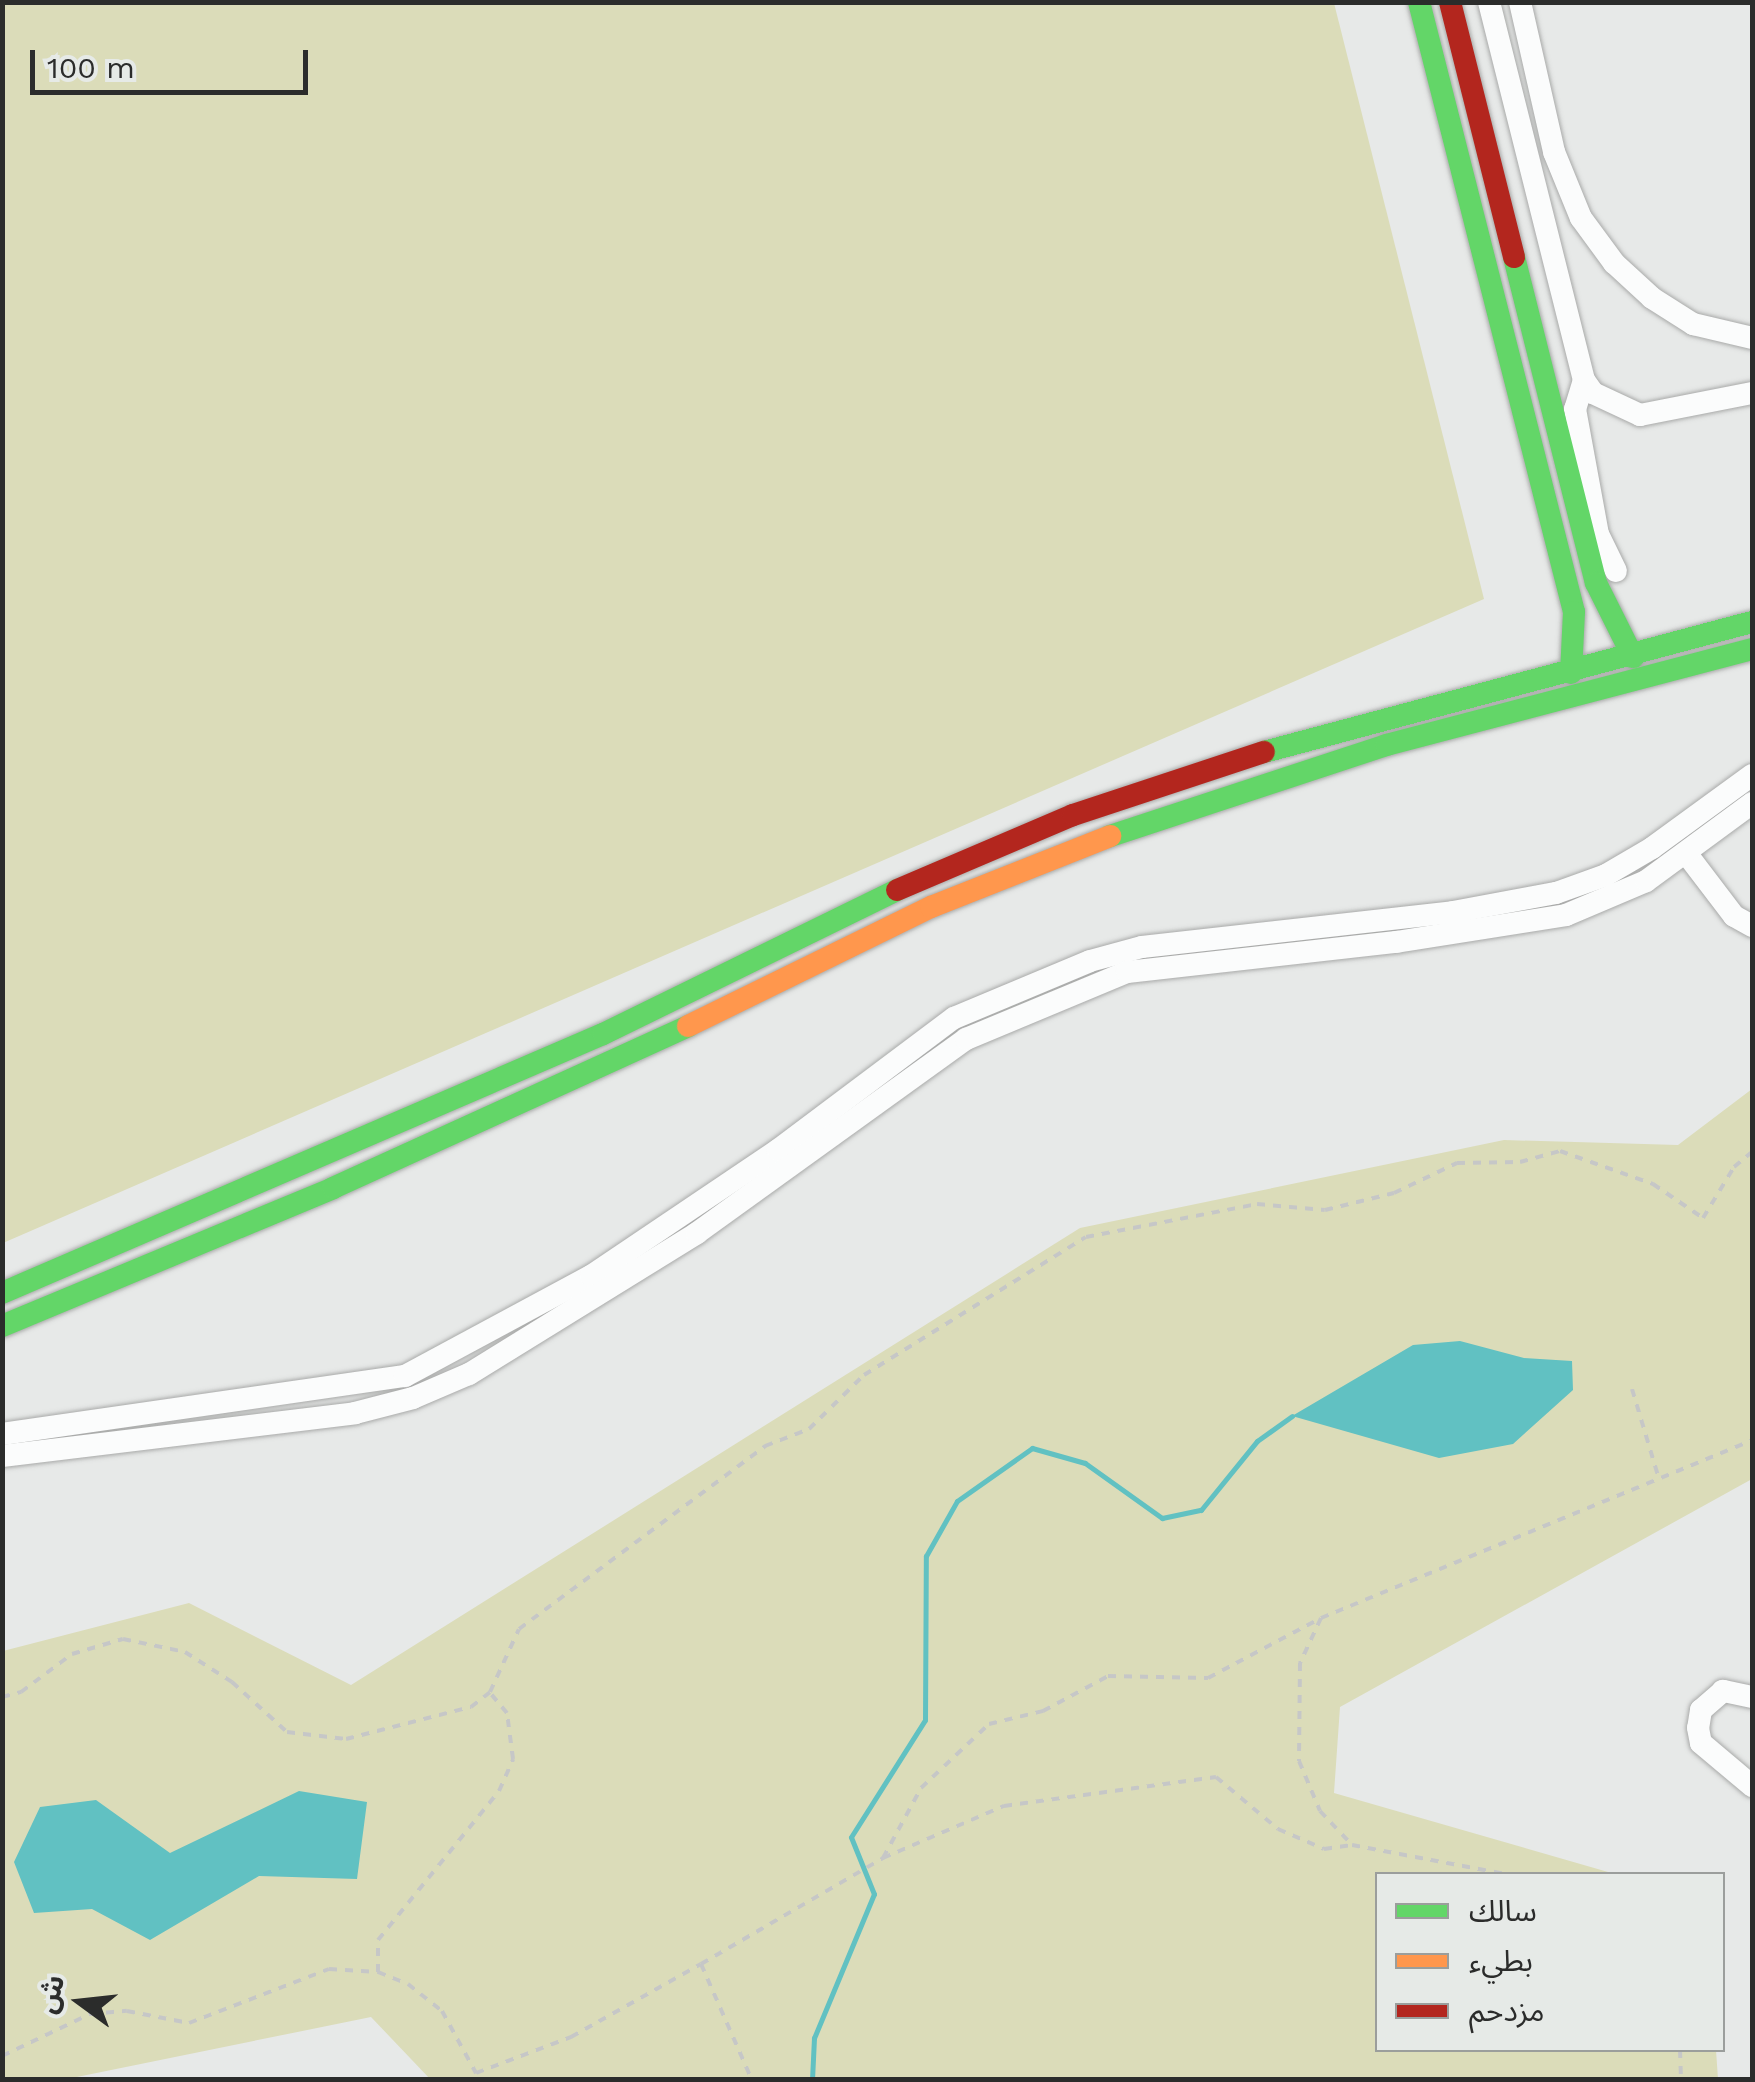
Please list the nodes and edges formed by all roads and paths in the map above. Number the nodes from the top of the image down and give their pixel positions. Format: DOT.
graph roads {
  1 [pos="1419,2"];
  2 [pos="1450,2"];
  3 [pos="1489,2"];
  4 [pos="1520,2"];
  5 [pos="1554,152"];
  6 [pos="1528,158"];
  7 [pos="1752,338"];
  8 [pos="1584,380"];
  9 [pos="1752,394"];
  10 [pos="1616,571"];
  11 [pos="1752,622"];
  12 [pos="1752,649"];
  13 [pos="1633,657"];
  14 [pos="1570,673"];
  15 [pos="1752,775"];
  16 [pos="1752,803"];
  17 [pos="1686,854"];
  18 [pos="1752,926"];
  19 [pos="855,1106"];
  20 [pos="1752,1152"];
  21 [pos="2,1294"];
  22 [pos="2,1326"];
  23 [pos="1632,1389"];
  24 [pos="111,1432"];
  25 [pos="2,1434"];
  26 [pos="1752,1440"];
  27 [pos="2,1456"];
  28 [pos="1659,1480"];
  29 [pos="1321,1618"];
  30 [pos="490,1692"];
  31 [pos="2,1697"];
  32 [pos="1752,1698"];
  33 [pos="1752,1786"];
  34 [pos="1352,1845"];
  35 [pos="883,1858"];
  36 [pos="1494,1872"];
  37 [pos="701,1964"];
  38 [pos="378,1972"];
  39 [pos="1680,2052"];
  40 [pos="2,2056"];
  41 [pos="752,2080"];
  42 [pos="1681,2080"];
  1 -- 14 [label="main road"];
  2 -- 13 [label="main road"];
  3 -- 6 [label="street"];
  4 -- 5 [label="street"];
  5 -- 6 [label="street"];
  5 -- 7 [label="street"];
  6 -- 8 [label="street"];
  8 -- 9 [label="street"];
  8 -- 10 [label="street"];
  11 -- 13 [label="main road"];
  12 -- 22 [label="main road"];
  13 -- 14 [label="main road"];
  14 -- 21 [label="main road"];
  15 -- 19 [label="street"];
  16 -- 17 [label="street"];
  17 -- 18 [label="street"];
  17 -- 19 [label="street"];
  19 -- 24 [label="street"];
  20 -- 30 [label="path"];
  23 -- 28 [label="path"];
  24 -- 25 [label="street"];
  24 -- 27 [label="street"];
  26 -- 28 [label="path"];
  28 -- 29 [label="path"];
  29 -- 34 [label="path"];
  29 -- 35 [label="path"];
  30 -- 31 [label="path"];
  30 -- 38 [label="path"];
  32 -- 33 [label="street"];
  34 -- 35 [label="path"];
  34 -- 36 [label="path"];
  35 -- 37 [label="path"];
  37 -- 38 [label="path"];
  37 -- 41 [label="path"];
  38 -- 40 [label="path"];
  39 -- 42 [label="path"];
}
